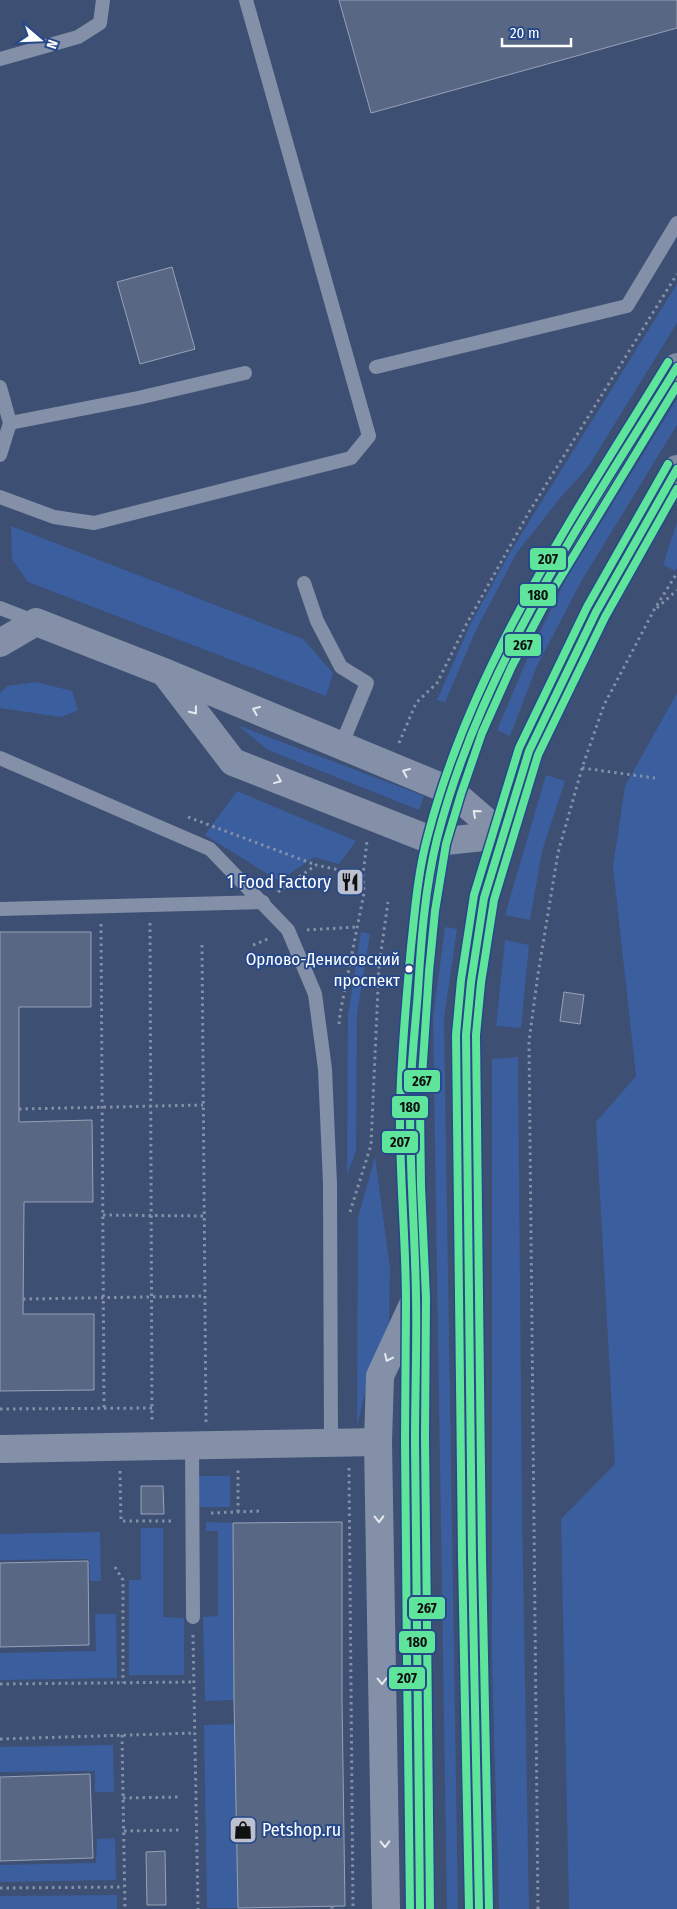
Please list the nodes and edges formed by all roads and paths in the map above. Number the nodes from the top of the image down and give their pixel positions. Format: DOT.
graph roads {
  1 [pos="103,0"];
  2 [pos="246,0"];
  3 [pos="1,56"];
  4 [pos="677,223"];
  5 [pos="677,274"];
  6 [pos="376,367"];
  7 [pos="677,368"];
  8 [pos="244,373"];
  9 [pos="0,388"];
  10 [pos="10,423"];
  11 [pos="0,455"];
  12 [pos="677,469"];
  13 [pos="0,498"];
  14 [pos="677,573"];
  15 [pos="304,583"];
  16 [pos="677,590"];
  17 [pos="0,608"];
  18 [pos="654,610"];
  19 [pos="36,622"];
  20 [pos="0,642"];
  21 [pos="164,672"];
  22 [pos="341,746"];
  23 [pos="0,758"];
  24 [pos="390,765"];
  25 [pos="582,768"];
  26 [pos="655,778"];
  27 [pos="451,791"];
  28 [pos="372,818"];
  29 [pos="502,835"];
  30 [pos="436,842"];
  31 [pos="363,875"];
  32 [pos="262,902"];
  33 [pos="388,902"];
  34 [pos="150,905"];
  35 [pos="101,906"];
  36 [pos="0,909"];
  37 [pos="202,945"];
  38 [pos="339,1033"];
  39 [pos="204,1105"];
  40 [pos="151,1106"];
  41 [pos="102,1107"];
  42 [pos="19,1109"];
  43 [pos="103,1216"];
  44 [pos="152,1216"];
  45 [pos="205,1216"];
  46 [pos="347,1220"];
  47 [pos="205,1296"];
  48 [pos="152,1297"];
  49 [pos="104,1298"];
  50 [pos="416,1298"];
  51 [pos="23,1299"];
  52 [pos="104,1408"];
  53 [pos="152,1408"];
  54 [pos="0,1409"];
  55 [pos="152,1424"];
  56 [pos="199,1438"];
  57 [pos="378,1442"];
  58 [pos="340,1443"];
  59 [pos="120,1447"];
  60 [pos="0,1449"];
  61 [pos="238,1467"];
  62 [pos="238,1512"];
  63 [pos="260,1512"];
  64 [pos="187,1517"];
  65 [pos="115,1567"];
  66 [pos="193,1617"];
  67 [pos="194,1682"];
  68 [pos="123,1683"];
  69 [pos="0,1684"];
  70 [pos="195,1733"];
  71 [pos="122,1735"];
  72 [pos="0,1738"];
  73 [pos="180,1797"];
  74 [pos="123,1798"];
  75 [pos="181,1830"];
  76 [pos="124,1831"];
  77 [pos="124,1887"];
  78 [pos="0,1888"];
  79 [pos="125,1909"];
  80 [pos="198,1909"];
  81 [pos="353,1909"];
  82 [pos="386,1909"];
  83 [pos="420,1909"];
  84 [pos="479,1909"];
  85 [pos="538,1909"];
  1 -- 3 [label="lane"];
  2 -- 13 [label="lane"];
  4 -- 6 [label="lane"];
  5 -- 24 [label="path"];
  7 -- 27 [label="main road"];
  8 -- 10 [label="lane"];
  9 -- 10 [label="lane"];
  10 -- 11 [label="lane"];
  12 -- 29 [label="main road"];
  14 -- 18 [label="path"];
  15 -- 22 [label="lane"];
  16 -- 18 [label="path"];
  17 -- 19 [label="lane"];
  18 -- 25 [label="path"];
  19 -- 20 [label="street"];
  19 -- 21 [label="street"];
  22 -- 21 [label="street, one-way"];
  21 -- 28 [label="street, one-way"];
  22 -- 24 [label="street"];
  23 -- 32 [label="lane"];
  27 -- 24 [label="street, one-way"];
  25 -- 26 [label="path"];
  25 -- 85 [label="path"];
  29 -- 27 [label="street, one-way"];
  27 -- 30 [label="main road"];
  28 -- 30 [label="street"];
  28 -- 31 [label="path"];
  29 -- 30 [label="street"];
  29 -- 84 [label="main road"];
  30 -- 50 [label="main road"];
  31 -- 32 [label="path"];
  31 -- 38 [label="path"];
  32 -- 34 [label="lane"];
  32 -- 58 [label="lane"];
  33 -- 46 [label="path"];
  34 -- 35 [label="lane"];
  34 -- 40 [label="path"];
  35 -- 36 [label="lane"];
  35 -- 41 [label="path"];
  37 -- 39 [label="path"];
  39 -- 40 [label="path"];
  39 -- 45 [label="path"];
  40 -- 41 [label="path"];
  40 -- 44 [label="path"];
  41 -- 42 [label="path"];
  41 -- 43 [label="path"];
  43 -- 44 [label="path"];
  43 -- 49 [label="path"];
  44 -- 45 [label="path"];
  44 -- 48 [label="path"];
  45 -- 47 [label="path"];
  47 -- 48 [label="path"];
  47 -- 56 [label="path"];
  48 -- 49 [label="path"];
  48 -- 53 [label="path"];
  49 -- 51 [label="path"];
  49 -- 52 [label="path"];
  50 -- 57 [label="street, one-way"];
  50 -- 83 [label="main road"];
  52 -- 53 [label="path"];
  52 -- 54 [label="path"];
  53 -- 55 [label="path"];
  56 -- 58 [label="street"];
  56 -- 59 [label="street"];
  56 -- 64 [label="lane"];
  57 -- 58 [label="street"];
  57 -- 82 [label="street, one-way"];
  58 -- 81 [label="path"];
  59 -- 60 [label="street"];
  59 -- 64 [label="path"];
  61 -- 62 [label="path"];
  62 -- 63 [label="path"];
  62 -- 64 [label="path"];
  64 -- 66 [label="lane"];
  65 -- 68 [label="path"];
  66 -- 67 [label="path"];
  67 -- 68 [label="path"];
  67 -- 70 [label="path"];
  68 -- 69 [label="path"];
  70 -- 71 [label="path"];
  70 -- 80 [label="path"];
  71 -- 72 [label="path"];
  71 -- 74 [label="path"];
  73 -- 74 [label="path"];
  74 -- 76 [label="path"];
  75 -- 76 [label="path"];
  76 -- 77 [label="path"];
  77 -- 78 [label="path"];
  77 -- 79 [label="path"];
}
